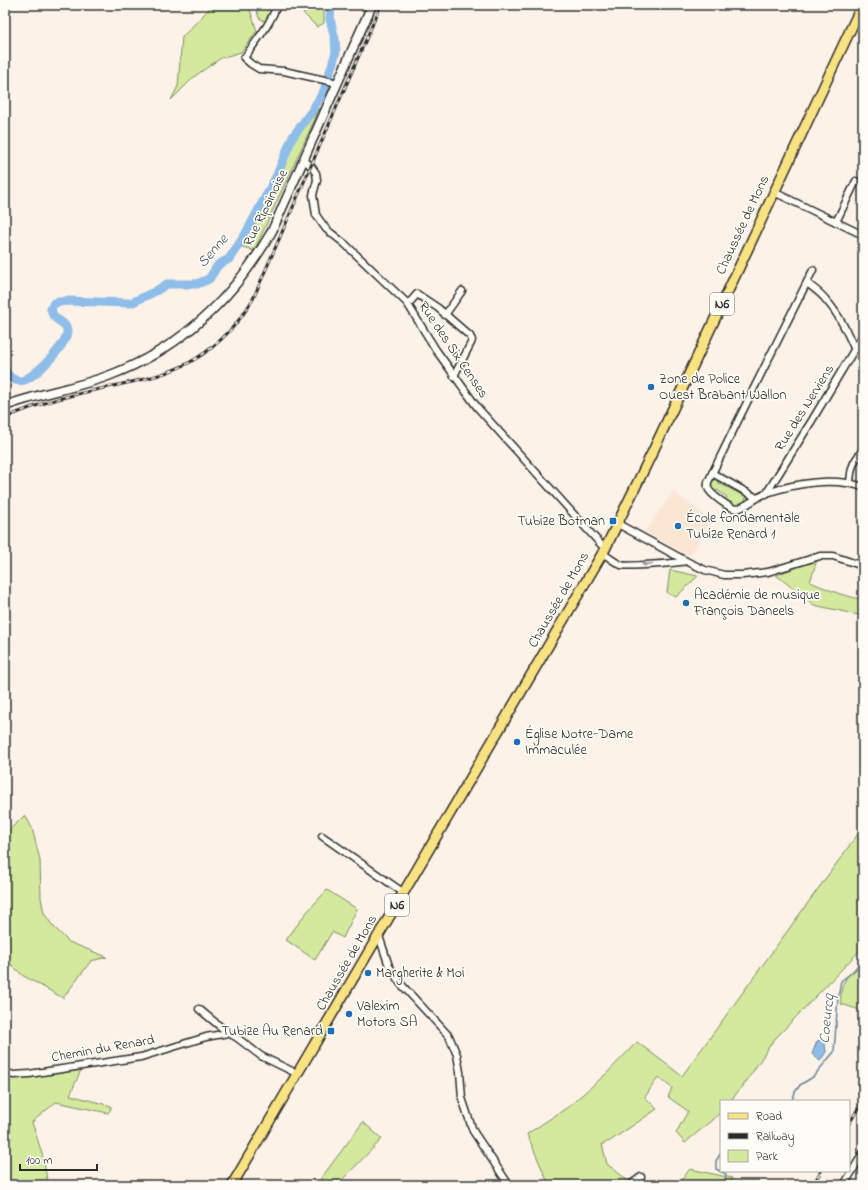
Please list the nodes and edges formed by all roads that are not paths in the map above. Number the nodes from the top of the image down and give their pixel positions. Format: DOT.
graph roads {
  1 [pos="277,5"];
  2 [pos="372,5"];
  3 [pos="862,5"];
  4 [pos="335,82"];
  5 [pos="304,160"];
  6 [pos="856,180"];
  7 [pos="774,192"];
  8 [pos="836,222"];
  9 [pos="863,235"];
  10 [pos="813,270"];
  11 [pos="807,283"];
  12 [pos="462,291"];
  13 [pos="407,303"];
  14 [pos="445,315"];
  15 [pos="863,335"];
  16 [pos="855,350"];
  17 [pos="454,376"];
  18 [pos="5,406"];
  19 [pos="863,450"];
  20 [pos="712,473"];
  21 [pos="850,483"];
  22 [pos="863,487"];
  23 [pos="766,494"];
  24 [pos="757,498"];
  25 [pos="618,524"];
  26 [pos="604,551"];
  27 [pos="686,561"];
  28 [pos="863,566"];
  29 [pos="322,836"];
  30 [pos="404,893"];
  31 [pos="379,936"];
  32 [pos="199,1009"];
  33 [pos="228,1033"];
  34 [pos="5,1073"];
  35 [pos="298,1074"];
  36 [pos="863,1153"];
  37 [pos="641,1177"];
  38 [pos="232,1185"];
  39 [pos="509,1185"];
  40 [pos="630,1185"];
  41 [pos="844,1185"];
  1 -- 4 [label="street"];
  2 -- 4 [label="street, Rue Ripainoise"];
  3 -- 7 [label="main road, Chaussée de Mons / N6"];
  4 -- 5 [label="street, Rue Ripainoise"];
  5 -- 13 [label="street, Rue des Six Censes"];
  5 -- 18 [label="street, Rue Ripainoise"];
  6 -- 8 [label="street"];
  7 -- 8 [label="street"];
  7 -- 25 [label="main road, Chaussée de Mons / N6"];
  8 -- 9 [label="street"];
  10 -- 11 [label="street"];
  11 -- 16 [label="street"];
  11 -- 20 [label="street"];
  12 -- 14 [label="street"];
  13 -- 14 [label="street"];
  13 -- 17 [label="street, Rue des Six Censes"];
  14 -- 17 [label="street"];
  15 -- 16 [label="street, Rue des Nerviens"];
  16 -- 23 [label="street, Rue des Nerviens"];
  17 -- 26 [label="street, Rue des Six Censes"];
  19 -- 21 [label="street"];
  20 -- 24 [label="street"];
  20 -- 24 [label="street"];
  21 -- 22 [label="street"];
  21 -- 23 [label="street"];
  23 -- 24 [label="street"];
  25 -- 26 [label="main road, Chaussée de Mons / N6"];
  25 -- 27 [label="street"];
  27 -- 26 [label="street, Rue des Six Censes, one-way"];
  26 -- 30 [label="main road, Chaussée de Mons / N6"];
  27 -- 28 [label="street"];
  29 -- 30 [label="street"];
  30 -- 31 [label="main road, Chaussée de Mons / N6"];
  31 -- 35 [label="main road, Chaussée de Mons / N6"];
  31 -- 39 [label="street"];
  32 -- 33 [label="street"];
  33 -- 34 [label="street, Chemin du Renard"];
  33 -- 35 [label="street"];
  35 -- 38 [label="main road, Chaussée de Mons / N6"];
  36 -- 41 [label="street"];
  37 -- 40 [label="street"];
}
